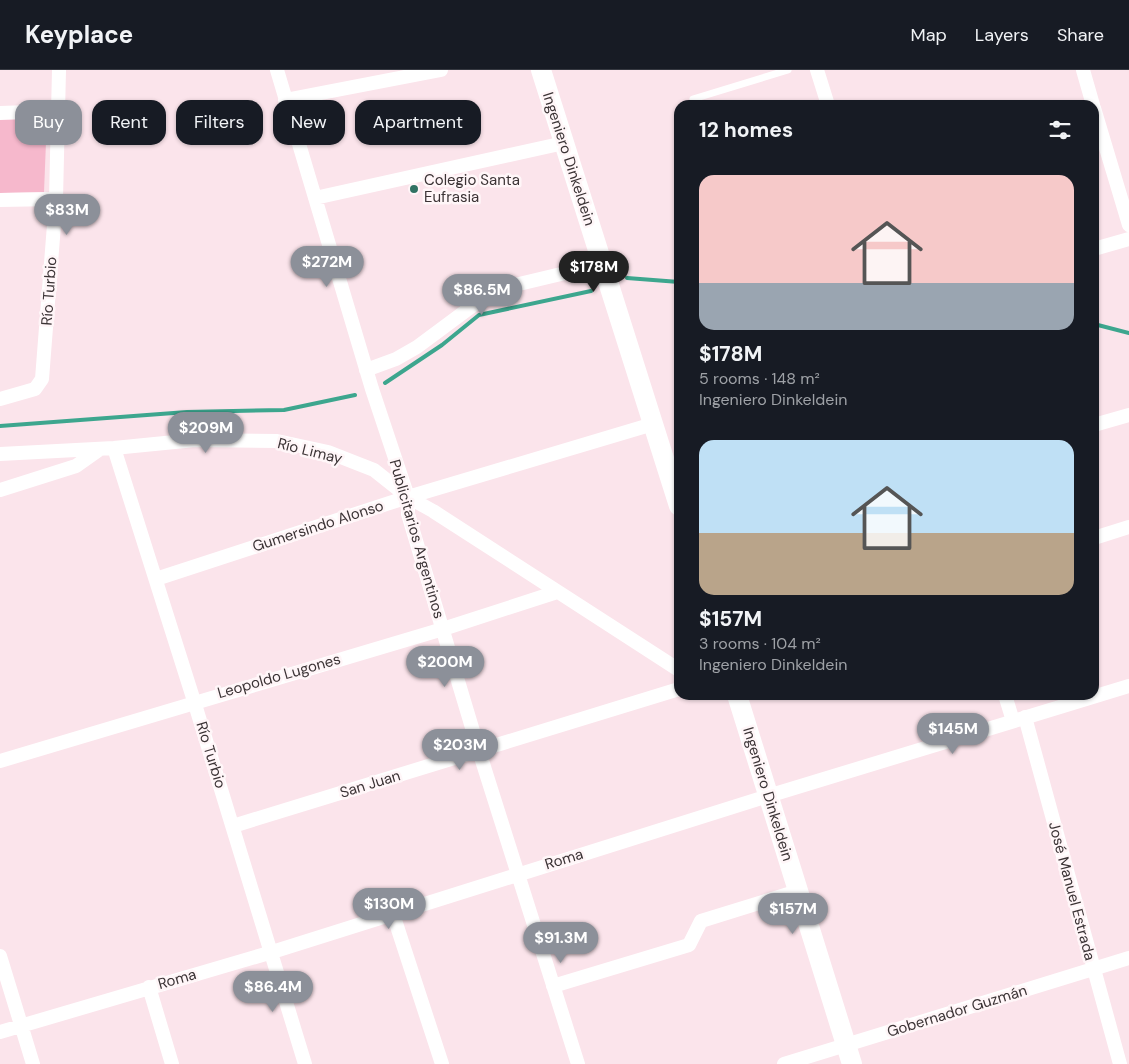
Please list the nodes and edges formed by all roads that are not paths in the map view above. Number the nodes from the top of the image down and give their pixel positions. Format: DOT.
graph roads {
  1 [pos="59,70"];
  2 [pos="277,70"];
  3 [pos="441,70"];
  4 [pos="541,70"];
  5 [pos="788,70"];
  6 [pos="817,70"];
  7 [pos="1084,70"];
  8 [pos="693,99"];
  9 [pos="58,100"];
  10 [pos="285,100"];
  11 [pos="826,100"];
  12 [pos="1092,100"];
  13 [pos="15,112"];
  14 [pos="0,113"];
  15 [pos="1099,126"];
  16 [pos="564,143"];
  17 [pos="57,145"];
  18 [pos="299,145"];
  19 [pos="315,198"];
  20 [pos="56,199"];
  21 [pos="0,200"];
  22 [pos="1129,225"];
  23 [pos="1129,239"];
  24 [pos="1099,248"];
  25 [pos="603,264"];
  26 [pos="366,370"];
  27 [pos="0,399"];
  28 [pos="1129,415"];
  29 [pos="653,424"];
  30 [pos="1099,424"];
  31 [pos="107,448"];
  32 [pos="0,454"];
  33 [pos="0,490"];
  34 [pos="674,490"];
  35 [pos="408,497"];
  36 [pos="1129,527"];
  37 [pos="1099,536"];
  38 [pos="156,579"];
  39 [pos="557,592"];
  40 [pos="443,629"];
  41 [pos="674,667"];
  42 [pos="1129,686"];
  43 [pos="674,691"];
  44 [pos="1099,695"];
  45 [pos="739,700"];
  46 [pos="1008,700"];
  47 [pos="1082,700"];
  48 [pos="194,701"];
  49 [pos="1019,719"];
  50 [pos="479,751"];
  51 [pos="0,761"];
  52 [pos="768,796"];
  53 [pos="232,826"];
  54 [pos="517,874"];
  55 [pos="798,891"];
  56 [pos="393,914"];
  57 [pos="269,953"];
  58 [pos="0,956"];
  59 [pos="1129,958"];
  60 [pos="1093,969"];
  61 [pos="553,986"];
  62 [pos="149,987"];
  63 [pos="22,1025"];
  64 [pos="0,1032"];
  65 [pos="849,1055"];
  66 [pos="34,1064"];
  67 [pos="172,1064"];
  68 [pos="305,1064"];
  69 [pos="442,1064"];
  70 [pos="578,1064"];
  71 [pos="784,1064"];
  72 [pos="1120,1064"];
  1 -- 9 [label="street, Río Turbio"];
  2 -- 10 [label="street, Publicitarios Argentinos"];
  3 -- 10 [label="street"];
  4 -- 16 [label="main road, Ingeniero Dinkeldein"];
  5 -- 8 [label="lane"];
  6 -- 11 [label="street"];
  7 -- 12 [label="street"];
  13 -- 14 [label="street"];
  15 -- 22 [label="street"];
  16 -- 19 [label="street"];
  16 -- 25 [label="main road, Ingeniero Dinkeldein"];
  17 -- 20 [label="street, Río Turbio"];
  18 -- 19 [label="street, Publicitarios Argentinos"];
  19 -- 26 [label="street, Publicitarios Argentinos"];
  20 -- 21 [label="street"];
  20 -- 27 [label="street, Río Turbio"];
  23 -- 24 [label="street"];
  25 -- 26 [label="street"];
  25 -- 29 [label="main road, Ingeniero Dinkeldein"];
  26 -- 35 [label="street, Publicitarios Argentinos"];
  28 -- 30 [label="street"];
  29 -- 34 [label="main road, Ingeniero Dinkeldein"];
  29 -- 35 [label="street, Gumersindo Alonso"];
  31 -- 32 [label="street, Río Limay"];
  31 -- 33 [label="street"];
  31 -- 35 [label="street, Río Limay"];
  31 -- 38 [label="street, Río Turbio"];
  35 -- 38 [label="street, Gumersindo Alonso"];
  35 -- 39 [label="street, Río Limay"];
  35 -- 40 [label="street, Publicitarios Argentinos"];
  36 -- 37 [label="street"];
  38 -- 48 [label="street, Río Turbio"];
  39 -- 40 [label="street, Leopoldo Lugones"];
  39 -- 41 [label="street, Río Limay"];
  40 -- 48 [label="street, Leopoldo Lugones"];
  40 -- 50 [label="street, Publicitarios Argentinos"];
  42 -- 44 [label="street, Roma"];
  43 -- 50 [label="street, San Juan"];
  45 -- 52 [label="main road, Ingeniero Dinkeldein"];
  46 -- 49 [label="street, José Manuel Estrada"];
  47 -- 49 [label="street, Roma"];
  48 -- 51 [label="street, Leopoldo Lugones"];
  48 -- 53 [label="street, Río Turbio"];
  49 -- 52 [label="street, Roma"];
  49 -- 60 [label="street, José Manuel Estrada"];
  50 -- 53 [label="street, San Juan"];
  50 -- 54 [label="street, Publicitarios Argentinos"];
  52 -- 54 [label="street, Roma"];
  52 -- 55 [label="main road, Ingeniero Dinkeldein"];
  53 -- 57 [label="street, Río Turbio"];
  54 -- 56 [label="street, Roma"];
  54 -- 61 [label="street, Publicitarios Argentinos"];
  55 -- 61 [label="street"];
  55 -- 65 [label="main road, Ingeniero Dinkeldein"];
  56 -- 57 [label="street, Roma"];
  56 -- 69 [label="street"];
  57 -- 62 [label="street, Roma"];
  57 -- 68 [label="street, Río Turbio"];
  58 -- 63 [label="street"];
  59 -- 60 [label="street, Gobernador Guzmán"];
  60 -- 65 [label="street, Gobernador Guzmán"];
  60 -- 72 [label="street, José Manuel Estrada"];
  61 -- 70 [label="street, Publicitarios Argentinos"];
  62 -- 63 [label="street, Roma"];
  62 -- 67 [label="street"];
  63 -- 64 [label="street, Roma"];
  63 -- 66 [label="street"];
  65 -- 71 [label="street, Gobernador Guzmán"];
}
